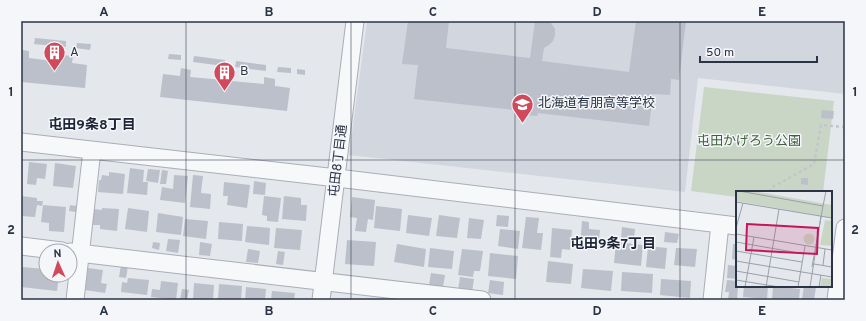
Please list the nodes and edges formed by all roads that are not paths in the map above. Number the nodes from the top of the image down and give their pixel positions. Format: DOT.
graph roads {
  1 [pos="355,21"];
  2 [pos="21,142"];
  3 [pos="92,150"];
  4 [pos="337,178"];
  5 [pos="720,224"];
  6 [pos="736,226"];
  7 [pos="841,235"];
  8 [pos="77,243"];
  9 [pos="21,246"];
  10 [pos="38,248"];
  11 [pos="78,253"];
  12 [pos="323,281"];
  13 [pos="75,283"];
  14 [pos="75,300"];
  15 [pos="321,300"];
  16 [pos="482,300"];
  17 [pos="712,300"];
  18 [pos="836,300"];
  1 -- 4 [label="street, 屯田8丁目通"];
  2 -- 3 [label="street"];
  3 -- 4 [label="street"];
  3 -- 8 [label="street"];
  4 -- 5 [label="street"];
  4 -- 12 [label="street, 屯田8丁目通"];
  5 -- 6 [label="street"];
  5 -- 17 [label="street"];
  7 -- 18 [label="street"];
  9 -- 10 [label="street"];
  11 -- 12 [label="street"];
  12 -- 15 [label="street, 屯田8丁目通"];
  12 -- 16 [label="street"];
  13 -- 14 [label="street"];
}
